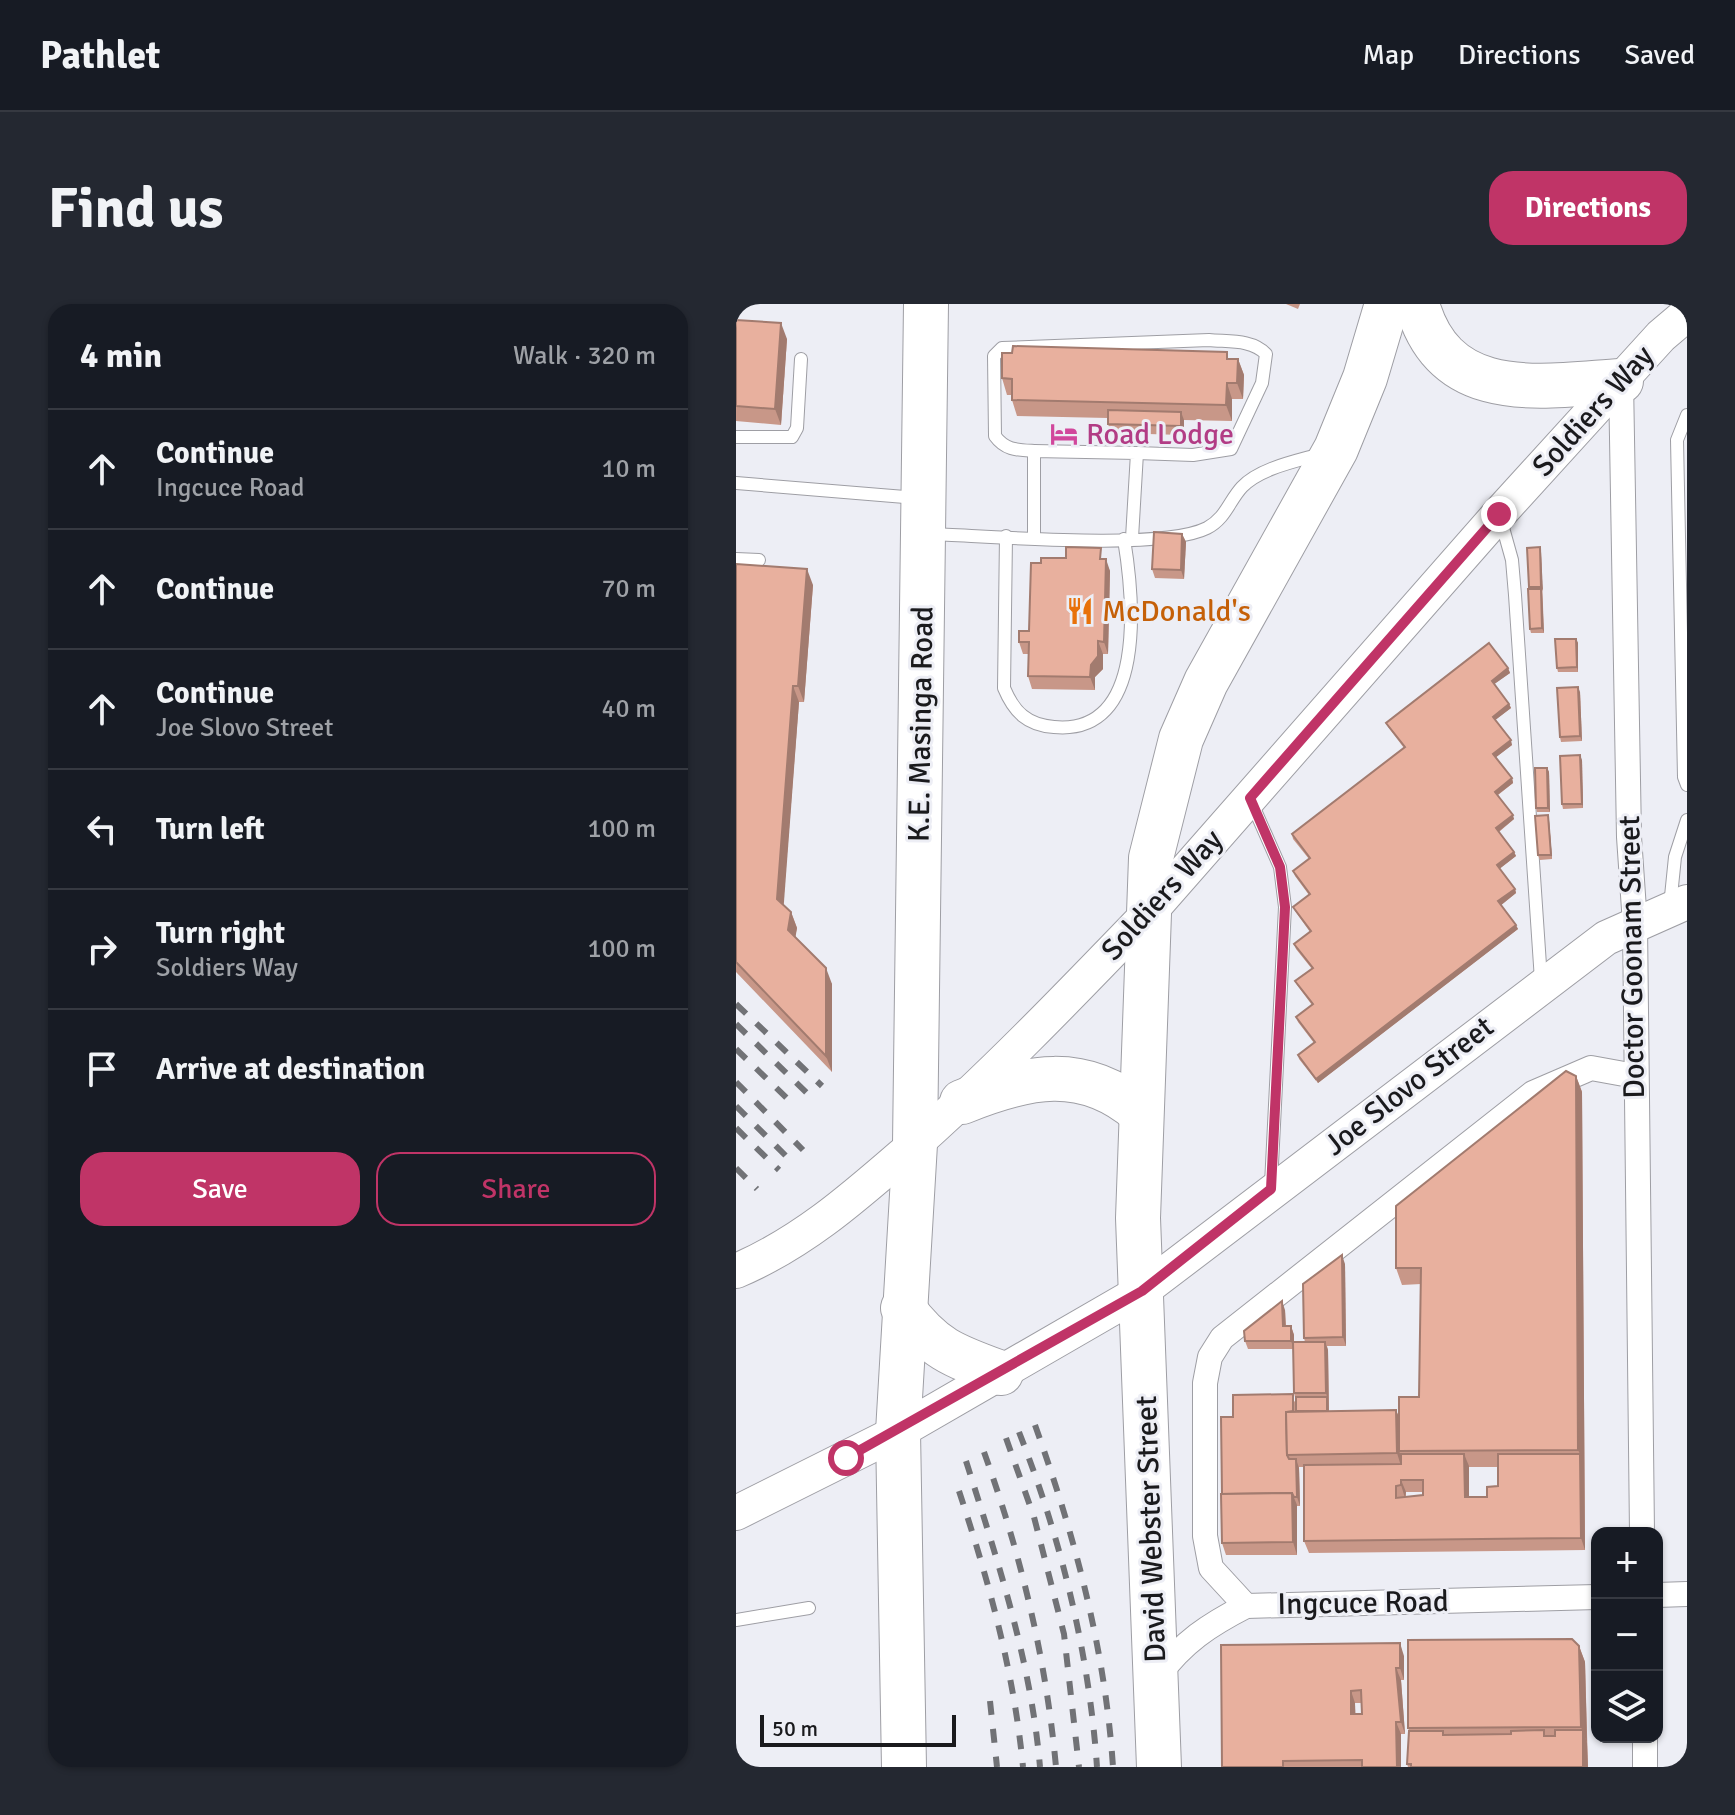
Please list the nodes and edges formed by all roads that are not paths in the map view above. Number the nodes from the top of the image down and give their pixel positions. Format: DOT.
graph roads {
  1 [pos="926,304"];
  2 [pos="1387,304"];
  3 [pos="1417,304"];
  4 [pos="1676,330"];
  5 [pos="801,359"];
  6 [pos="1621,381"];
  7 [pos="1687,415"];
  8 [pos="736,437"];
  9 [pos="1336,449"];
  10 [pos="1034,451"];
  11 [pos="1137,453"];
  12 [pos="736,483"];
  13 [pos="1499,514"];
  14 [pos="924,516"];
  15 [pos="1006,536"];
  16 [pos="1034,537"];
  17 [pos="1128,539"];
  18 [pos="736,559"];
  19 [pos="759,560"];
  20 [pos="1687,785"];
  21 [pos="1250,798"];
  22 [pos="1687,820"];
  23 [pos="1679,905"];
  24 [pos="1146,916"];
  25 [pos="1635,924"];
  26 [pos="1541,984"];
  27 [pos="1635,1076"];
  28 [pos="962,1102"];
  29 [pos="1140,1112"];
  30 [pos="915,1144"];
  31 [pos="1271,1189"];
  32 [pos="736,1271"];
  33 [pos="1142,1291"];
  34 [pos="903,1308"];
  35 [pos="1001,1373"];
  36 [pos="898,1432"];
  37 [pos="736,1513"];
  38 [pos="1642,1527"];
  39 [pos="1687,1594"];
  40 [pos="1663,1595"];
  41 [pos="1591,1597"];
  42 [pos="1246,1606"];
  43 [pos="809,1608"];
  44 [pos="736,1620"];
  45 [pos="1157,1678"];
  46 [pos="1645,1743"];
  47 [pos="904,1767"];
  48 [pos="1159,1767"];
  49 [pos="1645,1767"];
  1 -- 14 [label="highway, K.E. Masinga Road"];
  2 -- 9 [label="highway"];
  3 -- 6 [label="highway"];
  4 -- 6 [label="main road, Soldiers Way"];
  5 -- 8 [label="lane"];
  6 -- 13 [label="main road, Soldiers Way"];
  6 -- 25 [label="street, Doctor Goonam Street"];
  7 -- 20 [label="lane"];
  9 -- 17 [label="lane"];
  9 -- 24 [label="highway"];
  10 -- 11 [label="lane"];
  10 -- 11 [label="lane"];
  10 -- 16 [label="lane"];
  11 -- 17 [label="lane"];
  12 -- 14 [label="lane"];
  13 -- 21 [label="main road, Soldiers Way"];
  13 -- 26 [label="lane"];
  14 -- 15 [label="lane"];
  14 -- 30 [label="highway, K.E. Masinga Road"];
  15 -- 16 [label="lane"];
  15 -- 17 [label="lane"];
  16 -- 17 [label="lane"];
  18 -- 19 [label="lane"];
  21 -- 24 [label="main road, Soldiers Way"];
  21 -- 31 [label="lane"];
  22 -- 23 [label="lane"];
  23 -- 25 [label="main road, Joe Slovo Street"];
  24 -- 28 [label="main road, Soldiers Way"];
  24 -- 29 [label="highway"];
  25 -- 26 [label="main road, Joe Slovo Street"];
  25 -- 27 [label="street, Doctor Goonam Street"];
  26 -- 31 [label="main road, Joe Slovo Street"];
  27 -- 38 [label="street, Doctor Goonam Street"];
  27 -- 42 [label="street"];
  28 -- 29 [label="highway"];
  28 -- 30 [label="main road, Soldiers Way"];
  29 -- 33 [label="highway"];
  30 -- 32 [label="main road, Soldiers Way"];
  30 -- 34 [label="highway"];
  31 -- 33 [label="main road, Joe Slovo Street"];
  33 -- 35 [label="main road"];
  33 -- 45 [label="highway, David Webster Street"];
  34 -- 35 [label="highway"];
  34 -- 36 [label="highway"];
  35 -- 36 [label="main road"];
  36 -- 37 [label="main road"];
  36 -- 47 [label="highway"];
  39 -- 40 [label="street"];
  41 -- 42 [label="street, Ingcuce Road"];
  42 -- 45 [label="street, Ingcuce Road"];
  43 -- 44 [label="lane"];
  45 -- 48 [label="highway, David Webster Street"];
  46 -- 49 [label="street"];
}
